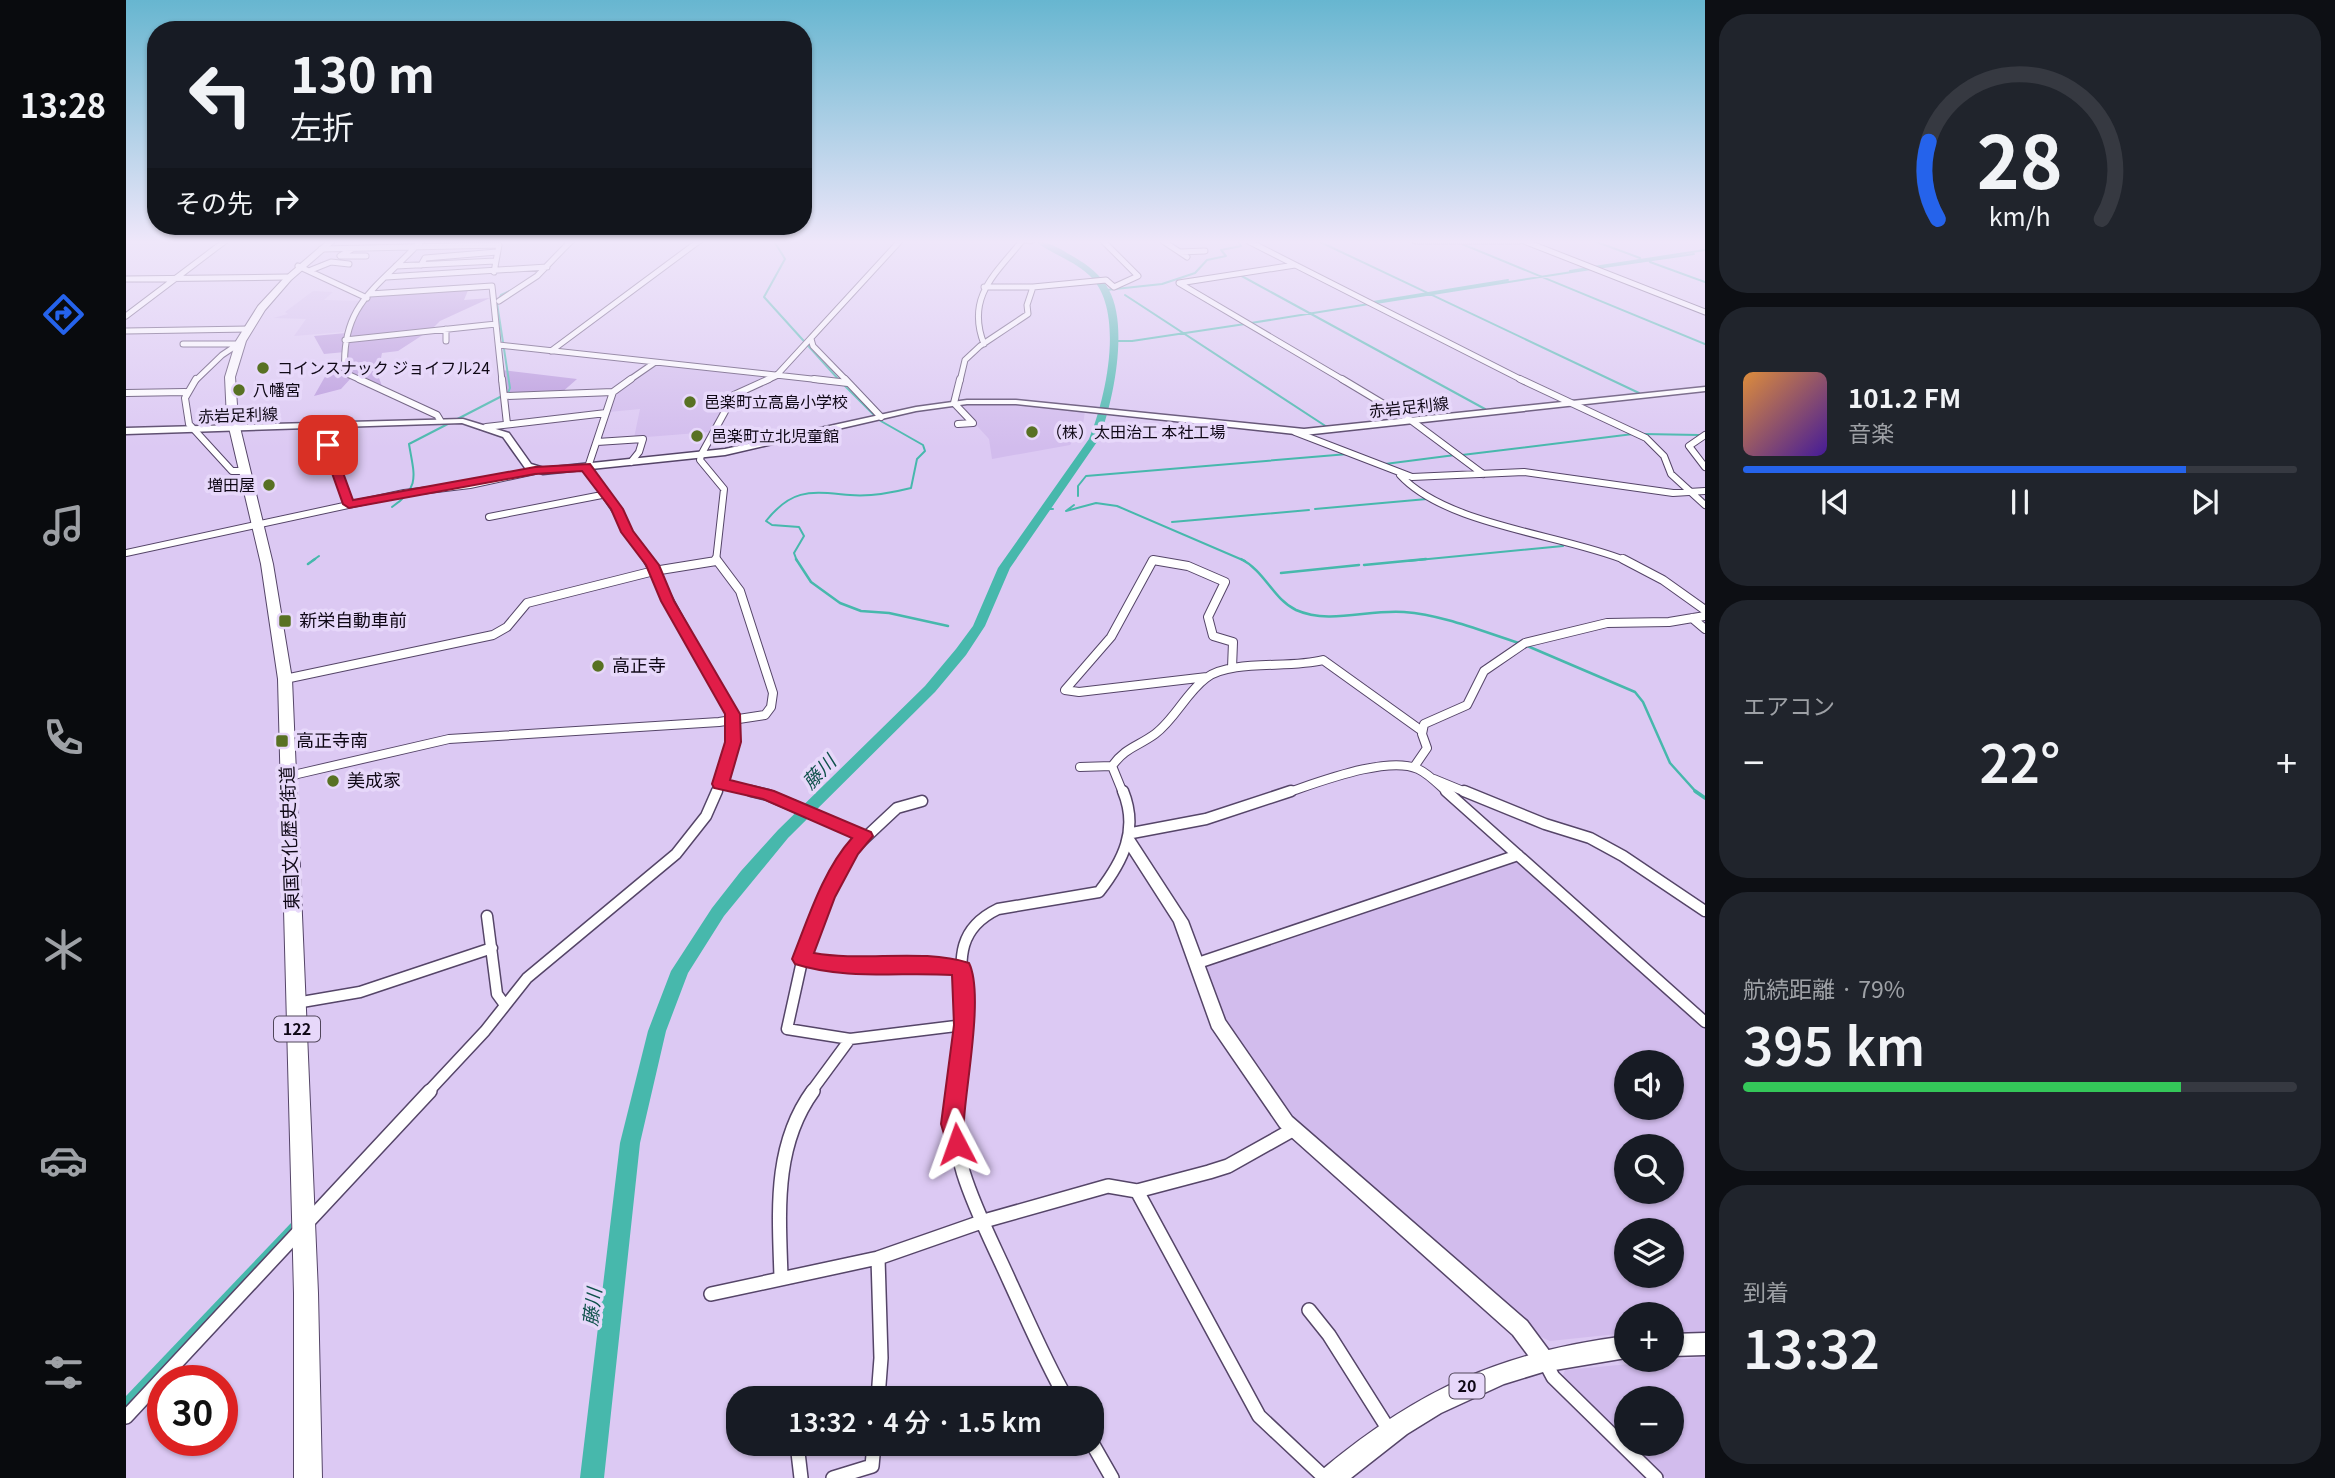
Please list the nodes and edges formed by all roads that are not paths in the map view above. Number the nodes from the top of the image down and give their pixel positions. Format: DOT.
graph roads {
  1 [pos="263,310"];
  2 [pos="359,310"];
  3 [pos="495,310"];
  4 [pos="606,310"];
  5 [pos="837,310"];
  6 [pos="976,310"];
  7 [pos="1028,310"];
  8 [pos="1225,310"];
  9 [pos="1384,310"];
  10 [pos="482,317"];
  11 [pos="496,324"];
  12 [pos="482,326"];
  13 [pos="464,327"];
  14 [pos="249,329"];
  15 [pos="446,329"];
  16 [pos="126,331"];
  17 [pos="416,332"];
  18 [pos="465,337"];
  19 [pos="345,340"];
  20 [pos="446,341"];
  21 [pos="415,342"];
  22 [pos="808,342"];
  23 [pos="183,344"];
  24 [pos="240,344"];
  25 [pos="984,344"];
  26 [pos="499,345"];
  27 [pos="551,351"];
  28 [pos="654,363"];
  29 [pos="776,376"];
  30 [pos="848,383"];
  31 [pos="1705,389"];
  32 [pos="185,392"];
  33 [pos="613,392"];
  34 [pos="126,393"];
  35 [pos="505,396"];
  36 [pos="954,403"];
  37 [pos="1569,404"];
  38 [pos="1095,410"];
  39 [pos="606,413"];
  40 [pos="1116,413"];
  41 [pos="878,418"];
  42 [pos="440,420"];
  43 [pos="1412,421"];
  44 [pos="507,424"];
  45 [pos="958,424"];
  46 [pos="321,425"];
  47 [pos="486,427"];
  48 [pos="236,430"];
  49 [pos="192,431"];
  50 [pos="126,432"];
  51 [pos="1295,432"];
  52 [pos="1705,435"];
  53 [pos="597,442"];
  54 [pos="701,455"];
  55 [pos="631,462"];
  56 [pos="587,467"];
  57 [pos="1705,467"];
  58 [pos="246,471"];
  59 [pos="535,471"];
  60 [pos="1483,474"];
  61 [pos="1400,475"];
  62 [pos="1705,491"];
  63 [pos="607,494"];
  64 [pos="1691,494"];
  65 [pos="349,504"];
  66 [pos="1705,505"];
  67 [pos="489,517"];
  68 [pos="258,524"];
  69 [pos="126,553"];
  70 [pos="716,561"];
  71 [pos="654,571"];
  72 [pos="1705,610"];
  73 [pos="1705,616"];
  74 [pos="1692,618"];
  75 [pos="1705,629"];
  76 [pos="1232,668"];
  77 [pos="1207,677"];
  78 [pos="285,679"];
  79 [pos="734,720"];
  80 [pos="1422,731"];
  81 [pos="1112,766"];
  82 [pos="1080,767"];
  83 [pos="1414,767"];
  84 [pos="289,776"];
  85 [pos="1432,779"];
  86 [pos="720,784"];
  87 [pos="922,801"];
  88 [pos="864,836"];
  89 [pos="1130,837"];
  90 [pos="1518,855"];
  91 [pos="1705,911"];
  92 [pos="487,916"];
  93 [pos="492,948"];
  94 [pos="802,959"];
  95 [pos="1198,963"];
  96 [pos="962,968"];
  97 [pos="296,1003"];
  98 [pos="504,1012"];
  99 [pos="1705,1022"];
  100 [pos="964,1025"];
  101 [pos="850,1039"];
  102 [pos="1294,1129"];
  103 [pos="1138,1191"];
  104 [pos="984,1222"];
  105 [pos="304,1228"];
  106 [pos="878,1258"];
  107 [pos="780,1277"];
  108 [pos="711,1293"];
  109 [pos="1309,1310"];
  110 [pos="1705,1344"];
  111 [pos="1684,1345"];
  112 [pos="1614,1349"];
  113 [pos="1543,1359"];
  114 [pos="879,1386"];
  115 [pos="1059,1386"];
  116 [pos="126,1417"];
  117 [pos="1389,1430"];
  118 [pos="798,1456"];
  119 [pos="873,1456"];
  120 [pos="1099,1456"];
  121 [pos="308,1478"];
  122 [pos="801,1478"];
  123 [pos="834,1478"];
  124 [pos="1112,1478"];
  125 [pos="1325,1478"];
  126 [pos="1332,1478"];
  127 [pos="1656,1478"];
  1 -- 14 [label="highway, 東国文化歴史街道 / 122"];
  2 -- 19 [label="street"];
  3 -- 11 [label="street"];
  4 -- 27 [label="street"];
  5 -- 22 [label="street"];
  6 -- 25 [label="street"];
  7 -- 25 [label="street"];
  8 -- 43 [label="street"];
  9 -- 37 [label="street"];
  10 -- 12 [label="street"];
  11 -- 12 [label="street"];
  11 -- 26 [label="street"];
  12 -- 13 [label="street"];
  13 -- 15 [label="street"];
  13 -- 18 [label="street"];
  14 -- 16 [label="street"];
  14 -- 24 [label="highway, 東国文化歴史街道 / 122"];
  15 -- 17 [label="street"];
  15 -- 20 [label="street"];
  17 -- 19 [label="street"];
  17 -- 21 [label="street"];
  19 -- 42 [label="street"];
  22 -- 29 [label="street"];
  22 -- 30 [label="street"];
  23 -- 24 [label="street"];
  24 -- 32 [label="street"];
  24 -- 48 [label="highway, 東国文化歴史街道 / 122"];
  25 -- 36 [label="street"];
  26 -- 27 [label="street"];
  26 -- 35 [label="street"];
  27 -- 28 [label="street"];
  28 -- 29 [label="street"];
  28 -- 33 [label="street"];
  29 -- 30 [label="street"];
  29 -- 54 [label="street"];
  30 -- 41 [label="street"];
  31 -- 37 [label="main road, 赤岩足利線"];
  32 -- 34 [label="street"];
  32 -- 49 [label="street"];
  33 -- 35 [label="street"];
  33 -- 39 [label="street"];
  35 -- 44 [label="street"];
  36 -- 38 [label="main road"];
  36 -- 41 [label="main road"];
  36 -- 45 [label="street"];
  37 -- 43 [label="main road, 赤岩足利線"];
  37 -- 64 [label="street"];
  38 -- 40 [label="main road"];
  39 -- 44 [label="street"];
  39 -- 53 [label="street"];
  40 -- 51 [label="main road, 赤岩足利線"];
  41 -- 54 [label="main road"];
  42 -- 46 [label="main road, 赤岩足利線"];
  42 -- 47 [label="main road, 赤岩足利線"];
  43 -- 51 [label="main road, 赤岩足利線"];
  43 -- 60 [label="street"];
  44 -- 47 [label="street"];
  46 -- 48 [label="main road, 赤岩足利線"];
  46 -- 65 [label="street"];
  47 -- 59 [label="main road, 赤岩足利線"];
  48 -- 49 [label="main road, 赤岩足利線"];
  48 -- 58 [label="highway, 東国文化歴史街道 / 122"];
  49 -- 50 [label="main road, 赤岩足利線"];
  49 -- 58 [label="street"];
  51 -- 61 [label="street"];
  52 -- 57 [label="street"];
  53 -- 55 [label="street"];
  53 -- 56 [label="street"];
  54 -- 55 [label="main road"];
  54 -- 70 [label="street"];
  55 -- 56 [label="main road"];
  56 -- 59 [label="main road"];
  56 -- 63 [label="street"];
  58 -- 68 [label="highway, 東国文化歴史街道 / 122"];
  59 -- 65 [label="street"];
  60 -- 61 [label="street"];
  60 -- 64 [label="street"];
  61 -- 72 [label="street"];
  62 -- 64 [label="street"];
  63 -- 67 [label="street"];
  63 -- 71 [label="street"];
  64 -- 66 [label="street"];
  65 -- 68 [label="street"];
  68 -- 69 [label="street"];
  68 -- 78 [label="highway, 東国文化歴史街道 / 122"];
  70 -- 71 [label="street"];
  70 -- 79 [label="street"];
  71 -- 78 [label="street"];
  71 -- 79 [label="street"];
  73 -- 74 [label="street"];
  74 -- 75 [label="street"];
  74 -- 80 [label="street"];
  76 -- 77 [label="street"];
  76 -- 77 [label="street"];
  76 -- 80 [label="street"];
  77 -- 81 [label="street"];
  78 -- 84 [label="highway, 東国文化歴史街道 / 122"];
  79 -- 84 [label="street"];
  79 -- 86 [label="street"];
  80 -- 83 [label="street"];
  81 -- 82 [label="street"];
  81 -- 89 [label="street"];
  83 -- 85 [label="street"];
  83 -- 89 [label="street"];
  84 -- 97 [label="highway, 東国文化歴史街道 / 122"];
  85 -- 90 [label="street"];
  85 -- 91 [label="street"];
  86 -- 88 [label="street"];
  86 -- 98 [label="street"];
  87 -- 88 [label="street"];
  88 -- 94 [label="street"];
  89 -- 95 [label="main road"];
  89 -- 96 [label="street"];
  90 -- 95 [label="street"];
  90 -- 99 [label="street"];
  92 -- 93 [label="street"];
  93 -- 97 [label="street"];
  93 -- 98 [label="street"];
  94 -- 96 [label="street"];
  94 -- 101 [label="street"];
  95 -- 102 [label="main road"];
  96 -- 100 [label="street"];
  97 -- 105 [label="highway, 東国文化歴史街道 / 122"];
  98 -- 105 [label="street"];
  100 -- 101 [label="street"];
  100 -- 104 [label="street"];
  101 -- 107 [label="street"];
  102 -- 103 [label="street"];
  102 -- 113 [label="main road"];
  103 -- 104 [label="street"];
  103 -- 125 [label="street"];
  104 -- 106 [label="street"];
  104 -- 115 [label="street"];
  105 -- 116 [label="street"];
  105 -- 121 [label="highway, 東国文化歴史街道 / 122"];
  106 -- 107 [label="street"];
  106 -- 114 [label="street"];
  107 -- 108 [label="street"];
  109 -- 117 [label="street"];
  110 -- 111 [label="main road"];
  112 -- 113 [label="main road, 20"];
  113 -- 117 [label="main road, 20"];
  113 -- 127 [label="street"];
  117 -- 126 [label="main road, 20"];
  118 -- 122 [label="street"];
  119 -- 123 [label="street"];
  120 -- 124 [label="street"];
}
